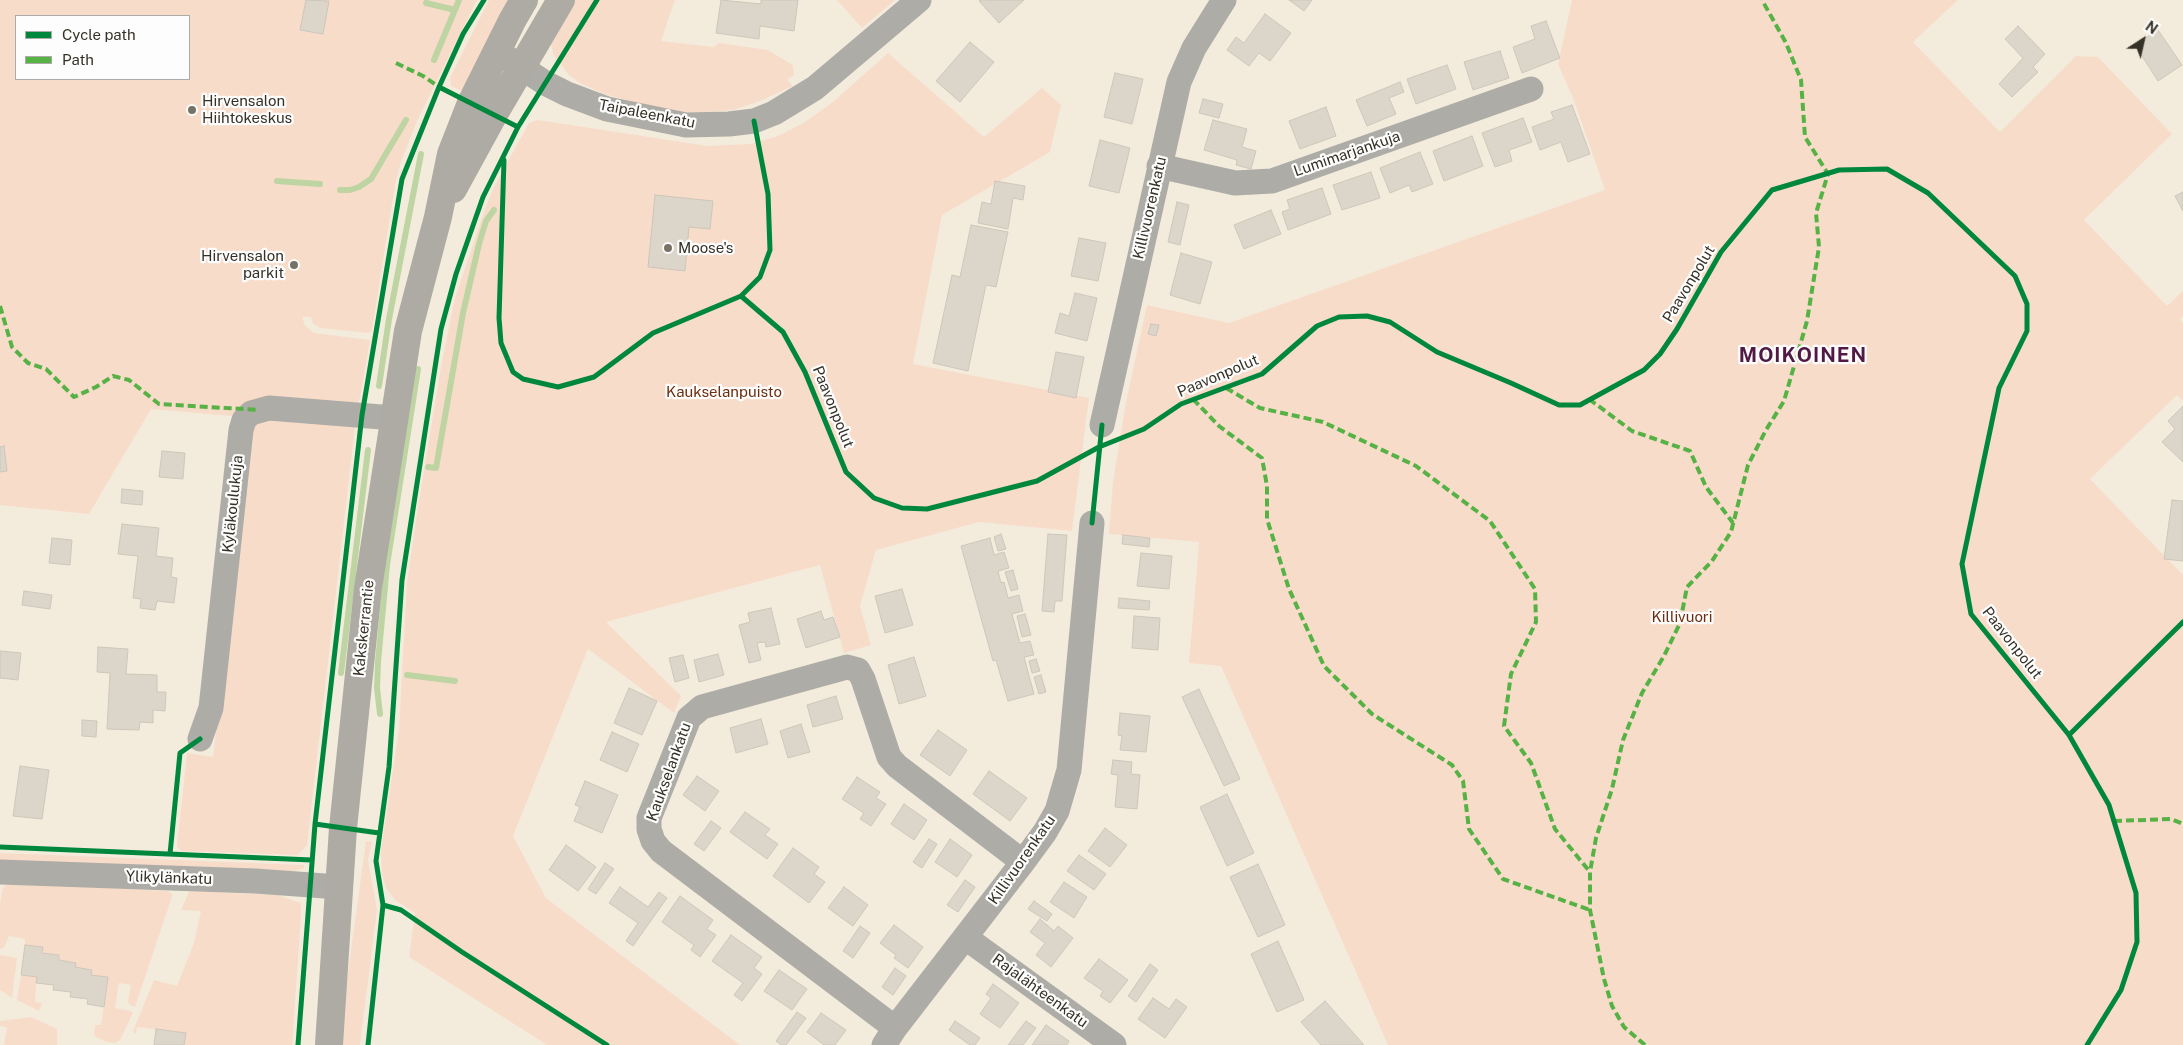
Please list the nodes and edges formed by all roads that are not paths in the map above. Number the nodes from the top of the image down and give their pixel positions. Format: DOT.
graph roads {
  1 [pos="524,0"];
  2 [pos="561,0"];
  3 [pos="919,0"];
  4 [pos="1224,0"];
  5 [pos="497,51"];
  6 [pos="521,67"];
  7 [pos="1531,89"];
  8 [pos="1159,166"];
  9 [pos="438,217"];
  10 [pos="394,418"];
  11 [pos="1102,425"];
  12 [pos="1092,523"];
  13 [pos="200,739"];
  14 [pos="1023,862"];
  15 [pos="0,872"];
  16 [pos="339,887"];
  17 [pos="966,938"];
  18 [pos="889,1036"];
  19 [pos="329,1045"];
  20 [pos="1114,1045"];
  1 -- 5 [label="main road, Kakskerrantie"];
  2 -- 6 [label="main road, Kakskerrantie"];
  3 -- 6 [label="street, Taipaleenkatu"];
  4 -- 8 [label="street, Killivuorenkatu"];
  5 -- 6 [label="street, Taipaleenkatu"];
  5 -- 9 [label="main road, Kakskerrantie"];
  6 -- 9 [label="main road, Kakskerrantie"];
  7 -- 8 [label="street, Lumimarjankuja"];
  8 -- 11 [label="street, Killivuorenkatu"];
  9 -- 10 [label="main road, Kakskerrantie"];
  10 -- 13 [label="street, Kyläkoulukuja"];
  10 -- 16 [label="main road, Kakskerrantie"];
  12 -- 14 [label="street, Killivuorenkatu"];
  14 -- 17 [label="street, Killivuorenkatu"];
  14 -- 18 [label="street, Kaukselankatu"];
  15 -- 16 [label="street, Ylikylänkatu"];
  16 -- 19 [label="main road, Kakskerrantie"];
  17 -- 18 [label="street, Killivuorenkatu"];
  17 -- 20 [label="street, Rajalähteenkatu"];
}
